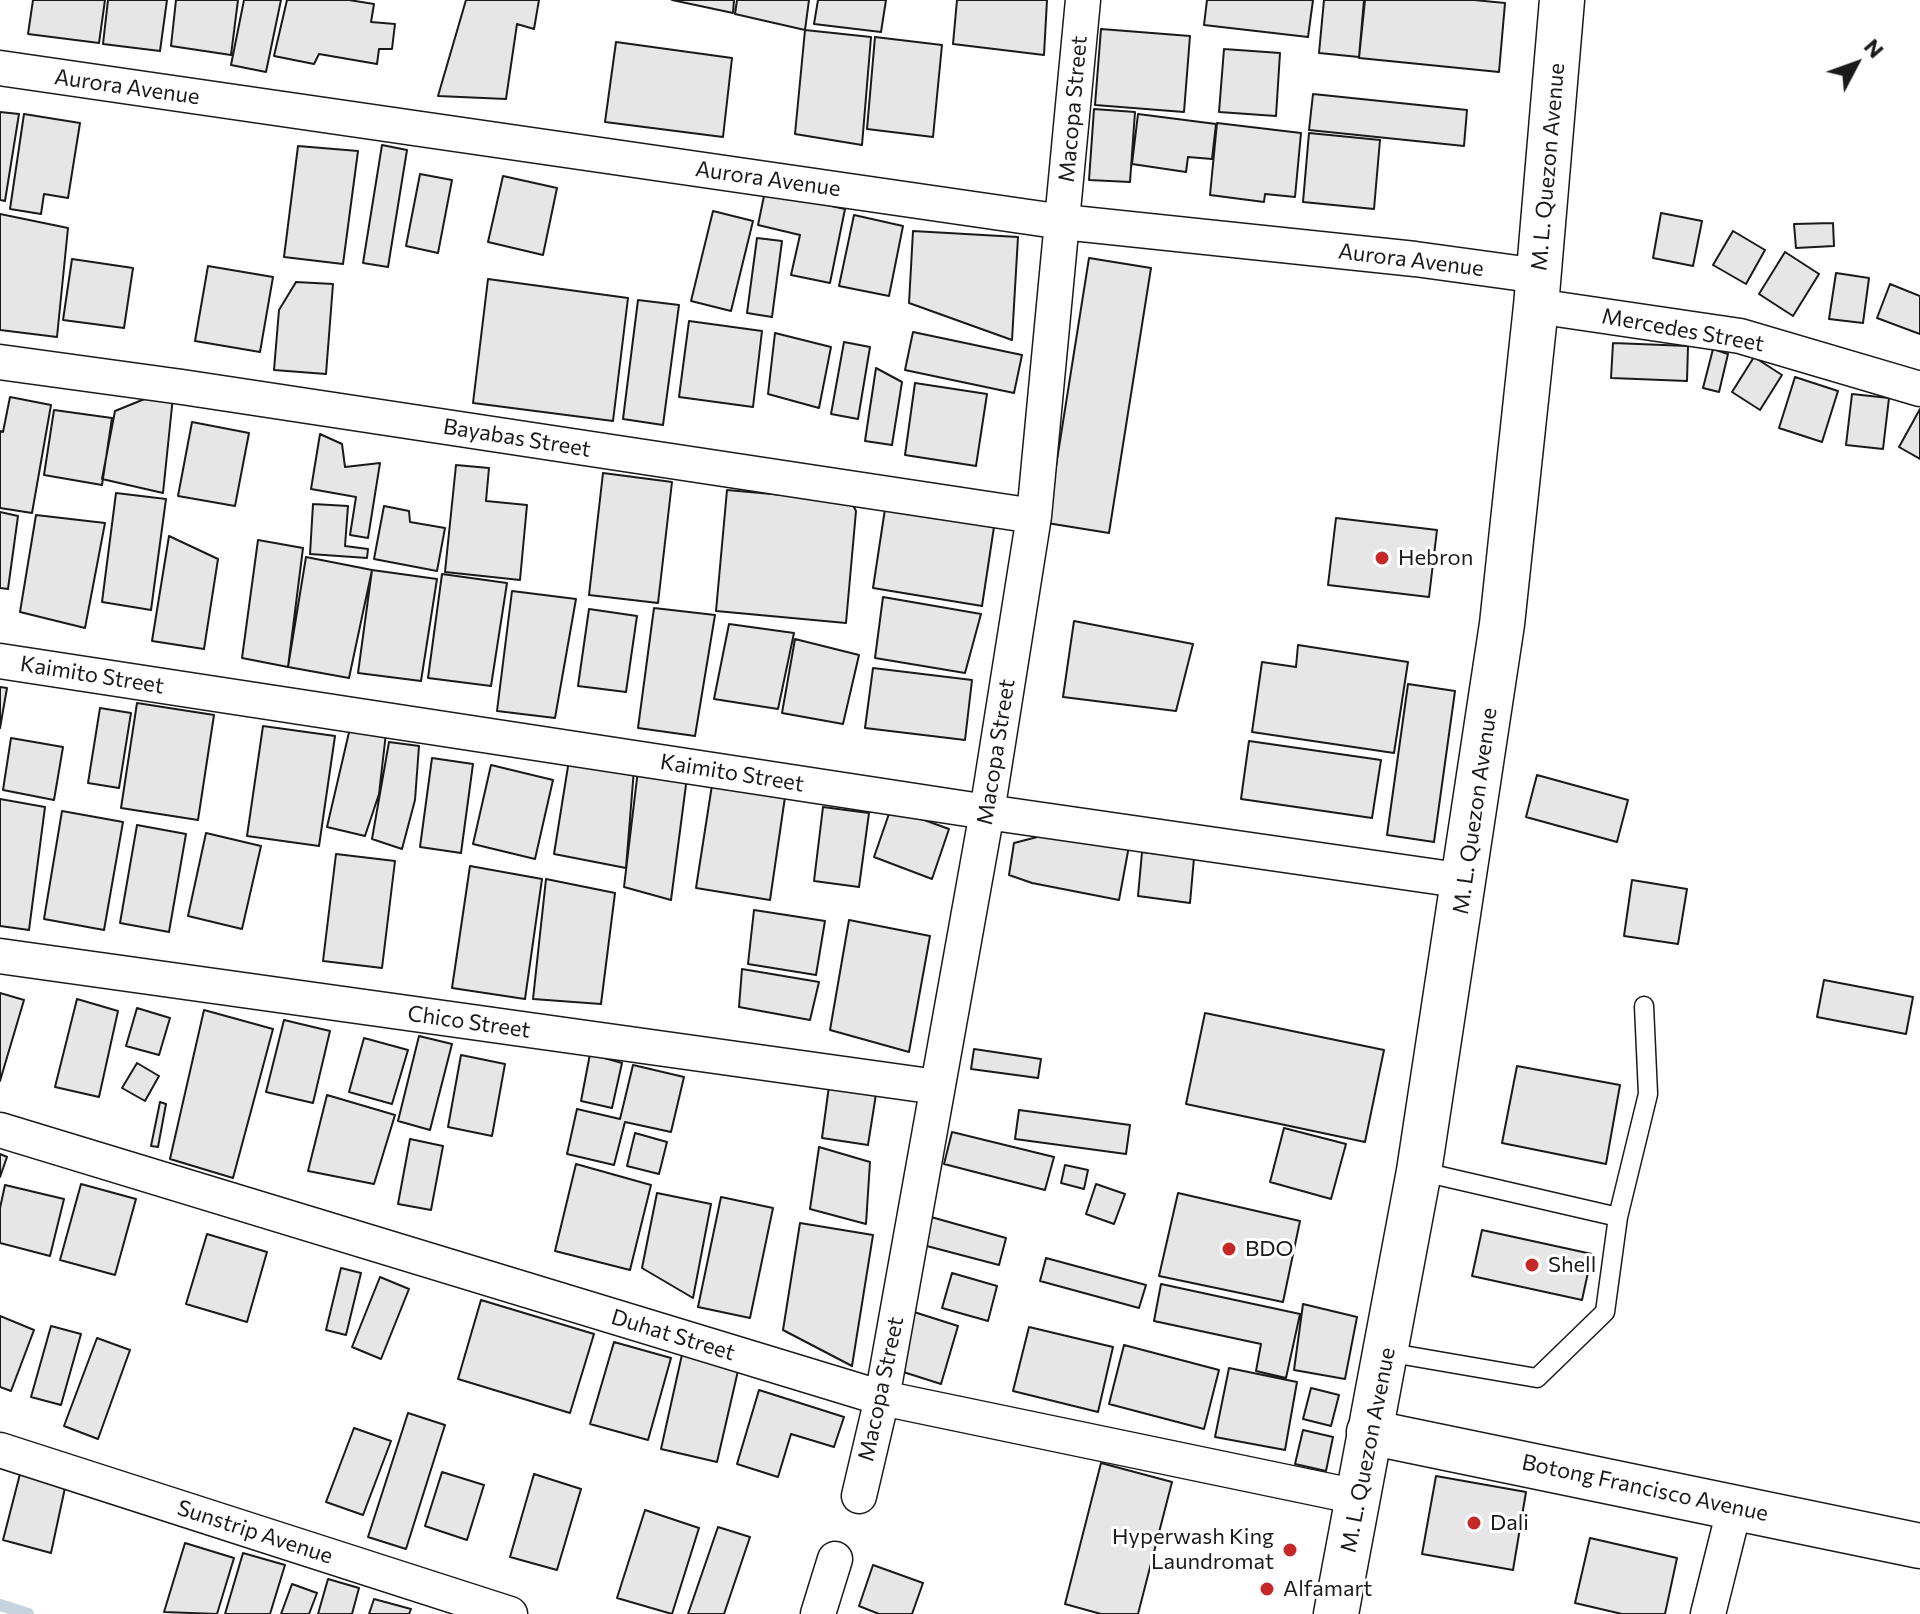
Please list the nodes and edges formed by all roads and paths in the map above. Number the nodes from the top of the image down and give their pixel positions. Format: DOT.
graph roads {
  1 [pos="1083,0"];
  2 [pos="1562,0"];
  3 [pos="0,68"];
  4 [pos="1063,222"];
  5 [pos="1537,291"];
  6 [pos="0,362"];
  7 [pos="1920,389"];
  8 [pos="1034,516"];
  9 [pos="0,661"];
  10 [pos="987,812"];
  11 [pos="1465,881"];
  12 [pos="0,956"];
  13 [pos="1644,1006"];
  14 [pos="937,1087"];
  15 [pos="0,1130"];
  16 [pos="1419,1171"];
  17 [pos="1618,1217"];
  18 [pos="1386,1352"];
  19 [pos="882,1398"];
  20 [pos="1369,1432"];
  21 [pos="0,1450"];
  22 [pos="859,1496"];
  23 [pos="1358,1497"];
  24 [pos="1735,1506"];
  25 [pos="1920,1546"];
  26 [pos="835,1559"];
  27 [pos="510,1614"];
  28 [pos="818,1614"];
  29 [pos="1336,1614"];
  30 [pos="1708,1614"];
  1 -- 4 [label="street, Macopa Street"];
  2 -- 5 [label="main road, M. L. Quezon Avenue"];
  3 -- 4 [label="street, Aurora Avenue"];
  4 -- 5 [label="street, Aurora Avenue"];
  4 -- 8 [label="street, Macopa Street"];
  5 -- 7 [label="street, Mercedes Street"];
  5 -- 11 [label="main road, M. L. Quezon Avenue"];
  6 -- 8 [label="street, Bayabas Street"];
  8 -- 10 [label="street, Macopa Street"];
  9 -- 10 [label="street, Kaimito Street"];
  10 -- 11 [label="street, Kaimito Street"];
  10 -- 14 [label="street, Macopa Street"];
  11 -- 16 [label="main road, M. L. Quezon Avenue"];
  12 -- 14 [label="street, Chico Street"];
  13 -- 17 [label="lane"];
  14 -- 19 [label="street, Macopa Street"];
  15 -- 19 [label="street, Duhat Street"];
  16 -- 17 [label="lane"];
  16 -- 18 [label="main road, M. L. Quezon Avenue"];
  17 -- 18 [label="lane"];
  18 -- 20 [label="main road, M. L. Quezon Avenue"];
  19 -- 22 [label="street, Macopa Street"];
  19 -- 23 [label="street, Duhat Street"];
  20 -- 23 [label="main road, M. L. Quezon Avenue"];
  20 -- 24 [label="main road, Botong Francisco Avenue"];
  21 -- 27 [label="street, Sunstrip Avenue"];
  23 -- 29 [label="main road, M. L. Quezon Avenue"];
  24 -- 25 [label="main road, Botong Francisco Avenue"];
  24 -- 30 [label="street"];
  26 -- 28 [label="street"];
}
